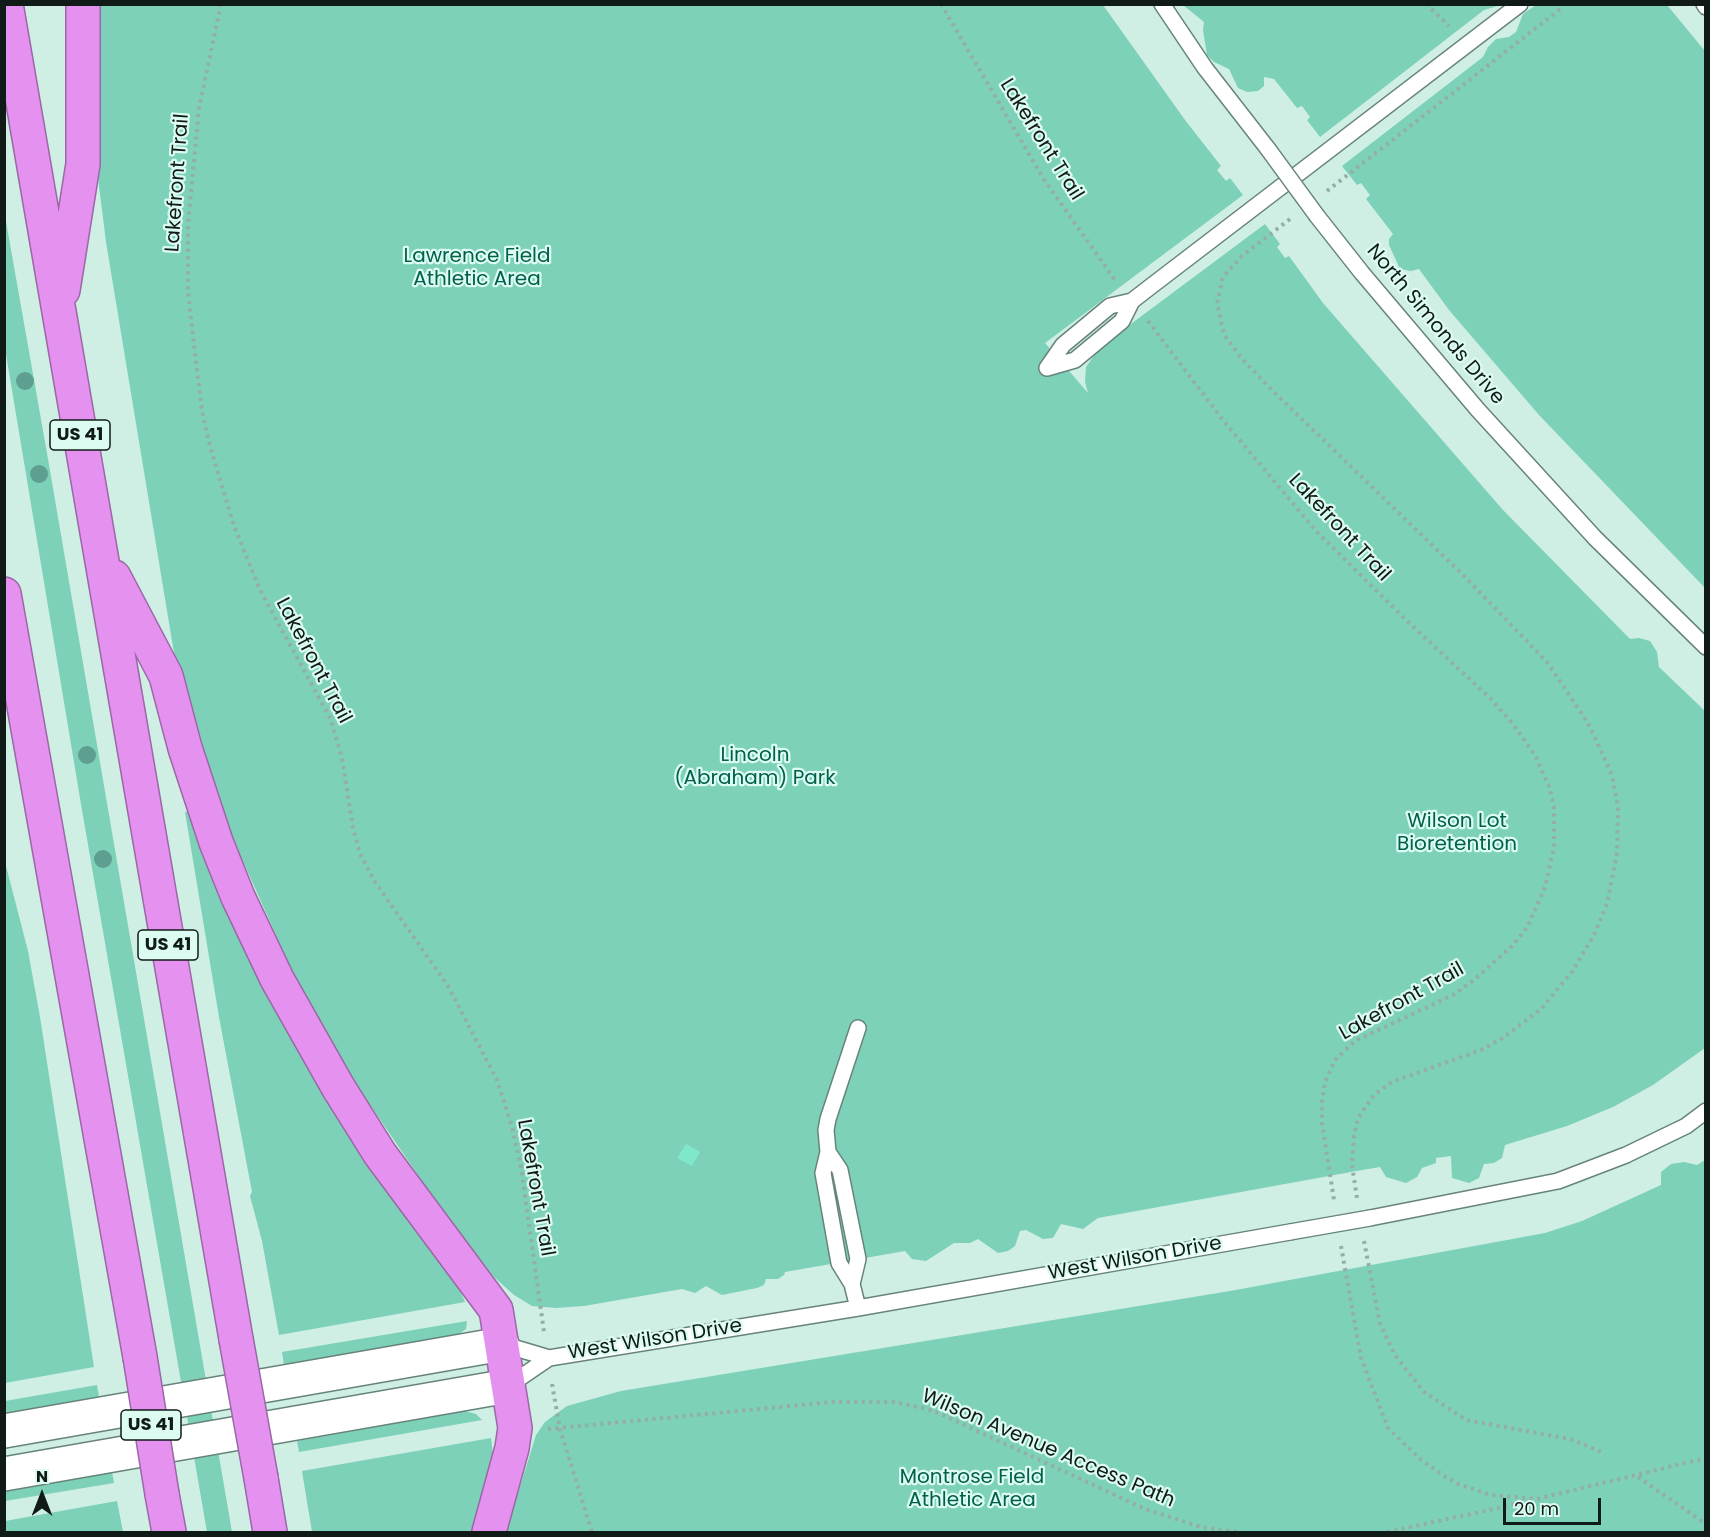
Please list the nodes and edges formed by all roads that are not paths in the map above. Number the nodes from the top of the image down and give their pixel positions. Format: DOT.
graph roads {
  1 [pos="6,4"];
  2 [pos="83,4"];
  3 [pos="1162,4"];
  4 [pos="1520,4"];
  5 [pos="1132,301"];
  6 [pos="59,319"];
  7 [pos="101,551"];
  8 [pos="4,594"];
  9 [pos="1706,647"];
  10 [pos="858,1028"];
  11 [pos="1706,1111"];
  12 [pos="858,1308"];
  13 [pos="502,1344"];
  14 [pos="549,1358"];
  15 [pos="508,1386"];
  16 [pos="4,1431"];
  17 [pos="4,1474"];
  18 [pos="169,1533"];
  19 [pos="270,1533"];
  20 [pos="489,1533"];
  1 -- 6 [label="highway, US 41"];
  2 -- 6 [label="highway"];
  3 -- 9 [label="lane, North Simonds Drive, bridge"];
  4 -- 5 [label="lane"];
  5 -- 5 [label="lane"];
  6 -- 7 [label="highway, US 41"];
  7 -- 13 [label="highway"];
  7 -- 19 [label="highway, US 41, bridge"];
  8 -- 18 [label="highway, US 41, bridge"];
  10 -- 12 [label="lane"];
  11 -- 12 [label="lane, West Wilson Drive, bridge"];
  12 -- 14 [label="lane, West Wilson Drive"];
  13 -- 14 [label="lane, West Wilson Drive"];
  13 -- 15 [label="highway"];
  13 -- 16 [label="street, West Wilson Drive"];
  14 -- 15 [label="lane, West Wilson Drive"];
  15 -- 17 [label="street, West Wilson Drive"];
  15 -- 20 [label="highway"];
}
